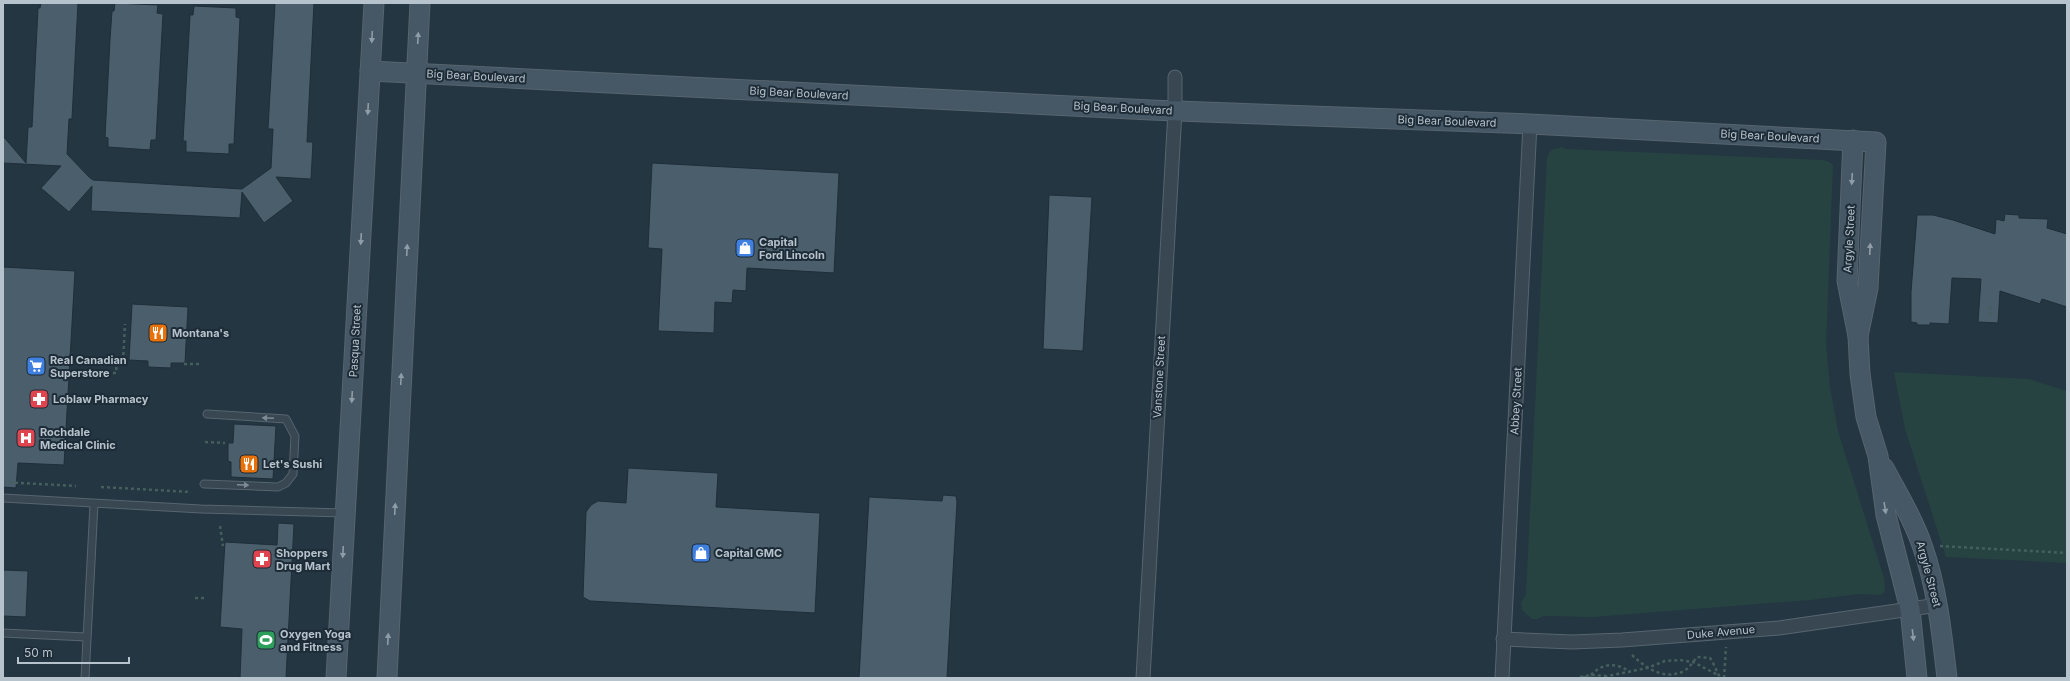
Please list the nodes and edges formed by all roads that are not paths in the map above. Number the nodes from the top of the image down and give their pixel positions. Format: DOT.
graph roads {
  1 [pos="374,3"];
  2 [pos="420,3"];
  3 [pos="370,70"];
  4 [pos="416,73"];
  5 [pos="1175,76"];
  6 [pos="1174,111"];
  7 [pos="1530,124"];
  8 [pos="1854,140"];
  9 [pos="1876,142"];
  10 [pos="1858,336"];
  11 [pos="207,414"];
  12 [pos="1878,456"];
  13 [pos="204,484"];
  14 [pos="3,498"];
  15 [pos="94,504"];
  16 [pos="346,513"];
  17 [pos="1938,605"];
  18 [pos="1910,609"];
  19 [pos="3,633"];
  20 [pos="86,637"];
  21 [pos="1503,639"];
  22 [pos="85,678"];
  23 [pos="336,678"];
  24 [pos="386,678"];
  25 [pos="1143,678"];
  26 [pos="1502,678"];
  27 [pos="1917,678"];
  28 [pos="1947,678"];
  1 -- 3 [label="street, Pasqua Street, one-way"];
  4 -- 2 [label="street, one-way"];
  3 -- 4 [label="street, Big Bear Boulevard"];
  3 -- 16 [label="street, Pasqua Street, one-way"];
  4 -- 6 [label="street, Big Bear Boulevard"];
  24 -- 4 [label="street, one-way"];
  5 -- 6 [label="street, Vanstone Street"];
  6 -- 7 [label="street, Big Bear Boulevard"];
  6 -- 25 [label="street, Vanstone Street"];
  7 -- 8 [label="street, Big Bear Boulevard"];
  7 -- 21 [label="street, Abbey Street"];
  8 -- 9 [label="street, Big Bear Boulevard"];
  8 -- 10 [label="street, Argyle Street, one-way"];
  10 -- 9 [label="street, Argyle Street, one-way"];
  10 -- 12 [label="street, Argyle Street"];
  13 -- 11 [label="lane, one-way"];
  12 -- 17 [label="street, Argyle Street"];
  12 -- 18 [label="street, Argyle Street, one-way"];
  14 -- 15 [label="lane"];
  15 -- 16 [label="lane"];
  15 -- 20 [label="lane"];
  16 -- 23 [label="street, Pasqua Street, one-way"];
  17 -- 18 [label="street, Duke Avenue"];
  17 -- 28 [label="street, Argyle Street"];
  18 -- 21 [label="street, Duke Avenue"];
  18 -- 27 [label="street, Argyle Street, one-way"];
  19 -- 20 [label="lane"];
  20 -- 22 [label="lane"];
  21 -- 26 [label="street, Abbey Street"];
}
